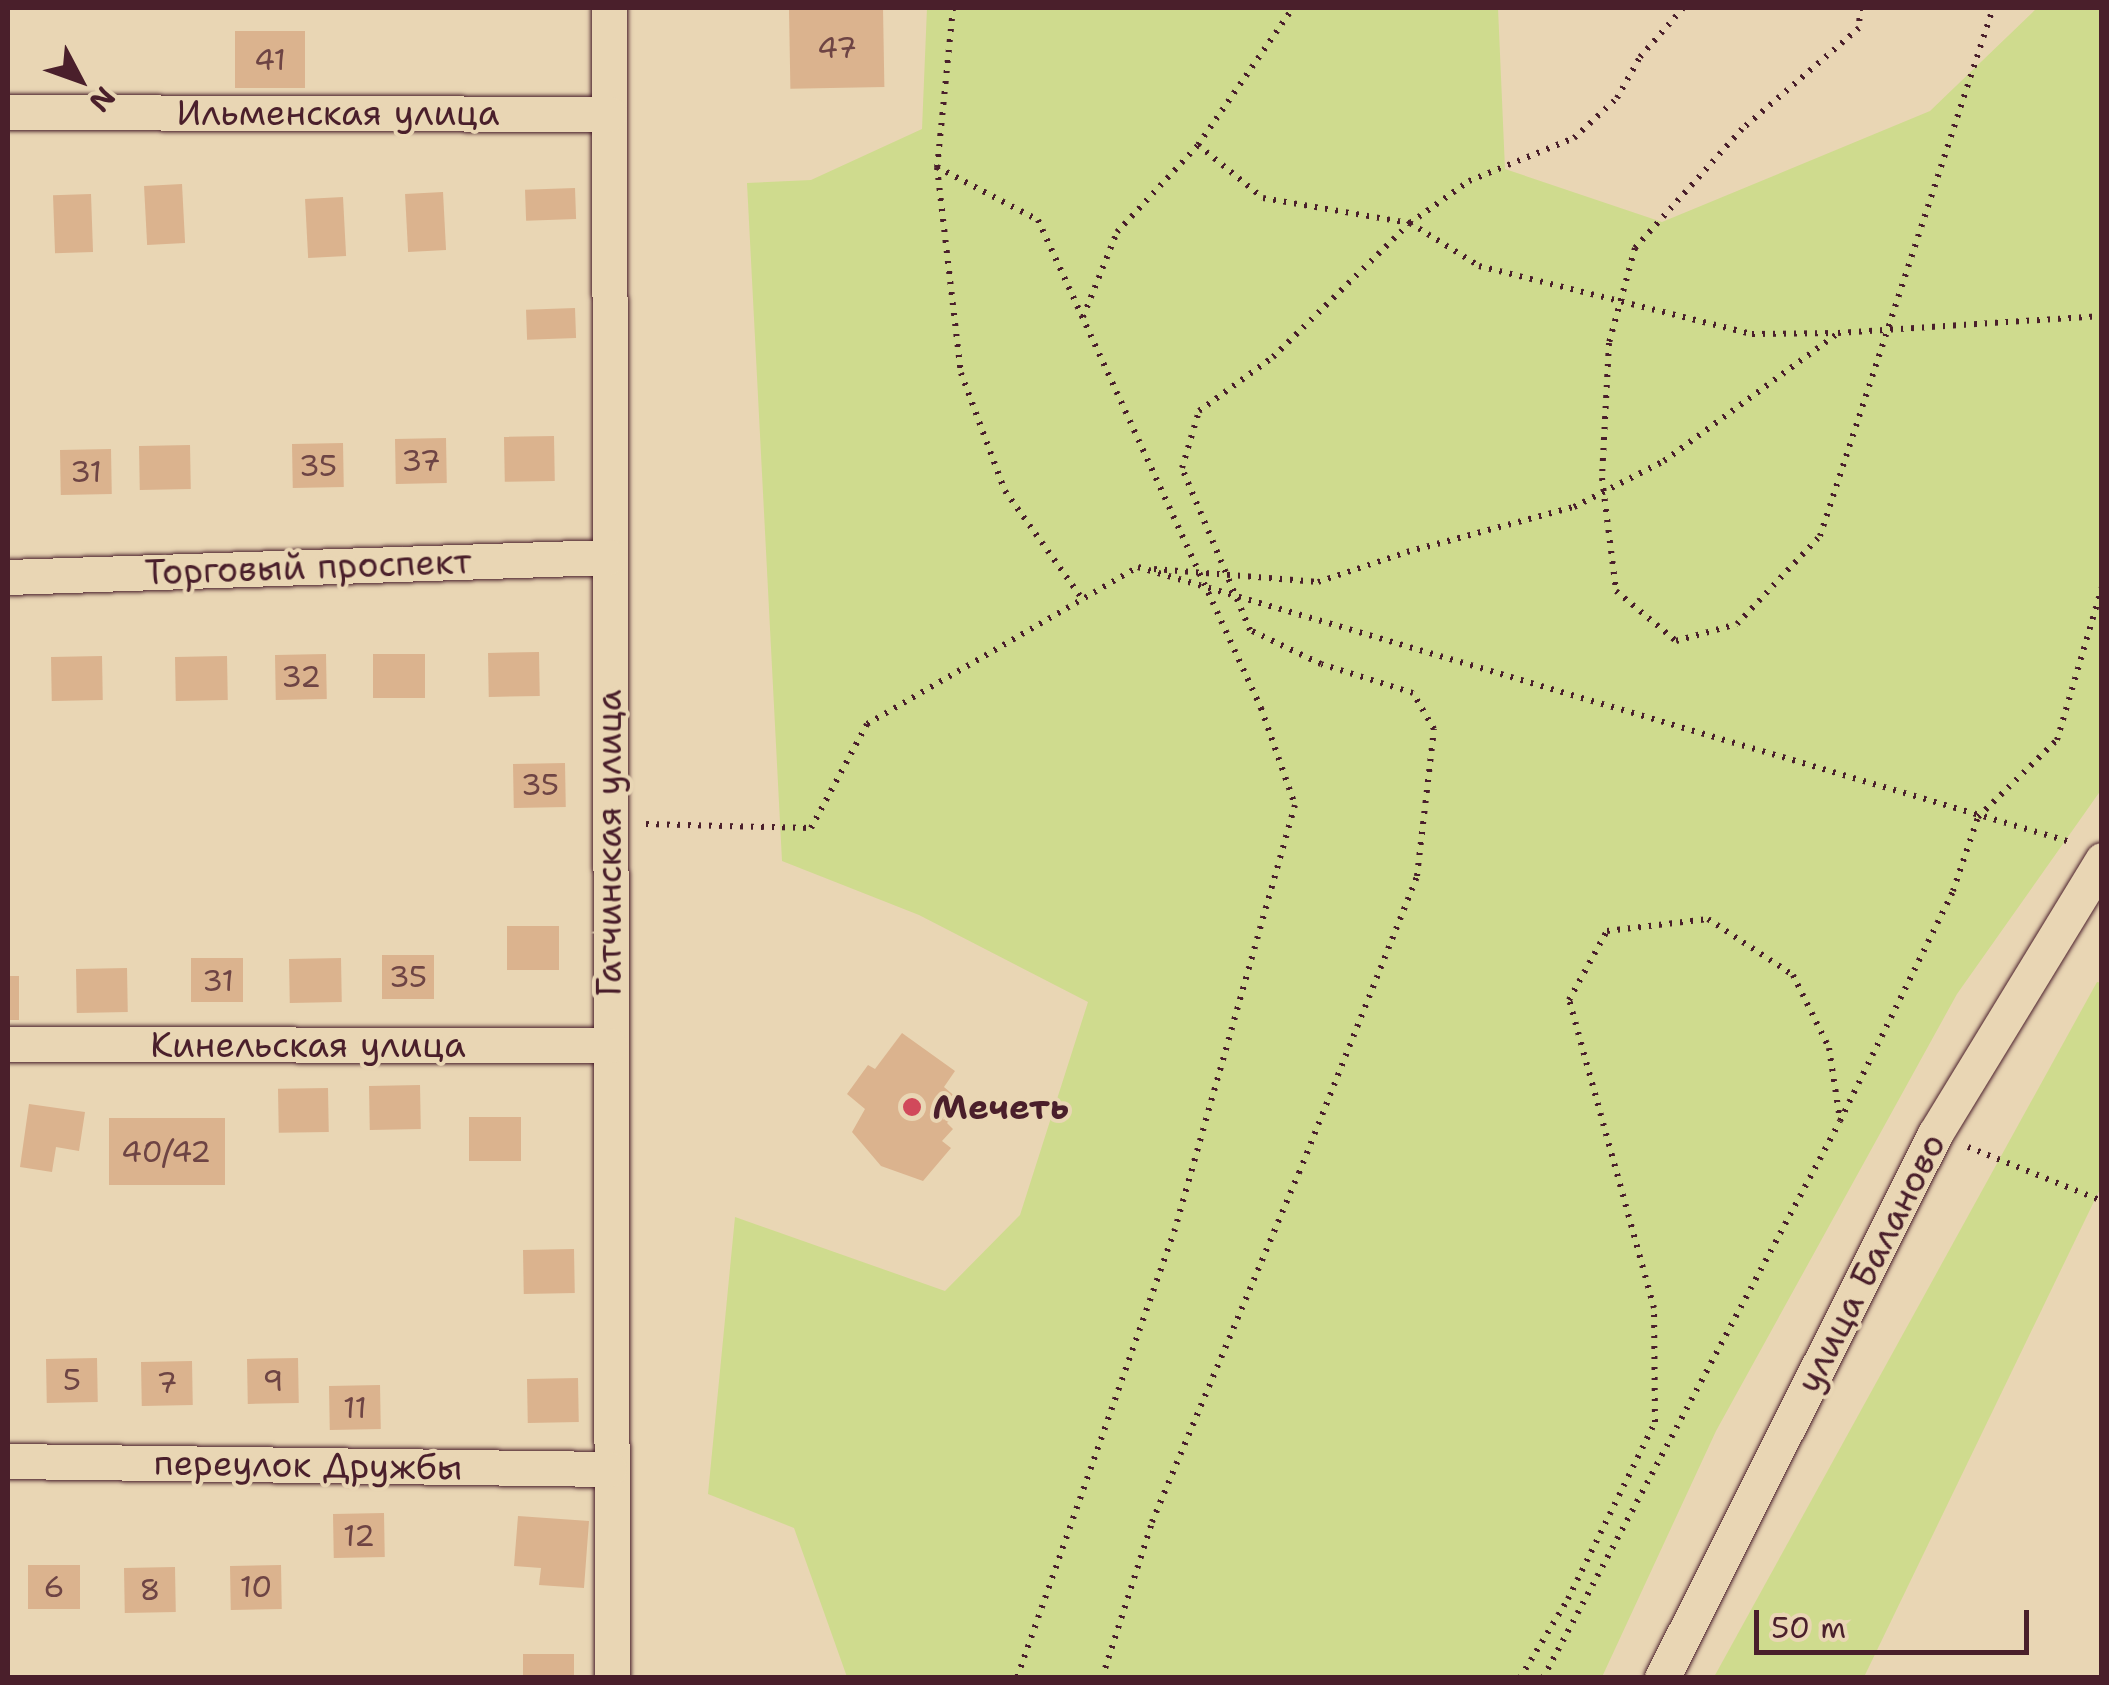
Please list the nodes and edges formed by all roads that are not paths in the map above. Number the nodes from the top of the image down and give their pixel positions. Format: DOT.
graph roads {
  1 [pos="610,8"];
  2 [pos="8,112"];
  3 [pos="609,114"];
  4 [pos="609,557"];
  5 [pos="8,577"];
  6 [pos="2093,853"];
  7 [pos="8,1044"];
  8 [pos="610,1045"];
  9 [pos="8,1461"];
  10 [pos="609,1469"];
  11 [pos="612,1678"];
  12 [pos="1662,1678"];
  1 -- 3 [label="street, Гатчинская улица"];
  2 -- 3 [label="street, Ильменская улица"];
  3 -- 4 [label="street, Гатчинская улица"];
  4 -- 5 [label="street, Торговый проспект"];
  4 -- 8 [label="street, Гатчинская улица"];
  6 -- 12 [label="street, улица Баланово"];
  7 -- 8 [label="street, Кинельская улица"];
  8 -- 10 [label="street, Гатчинская улица"];
  9 -- 10 [label="street, переулок Дружбы"];
  10 -- 11 [label="street, Гатчинская улица"];
}
